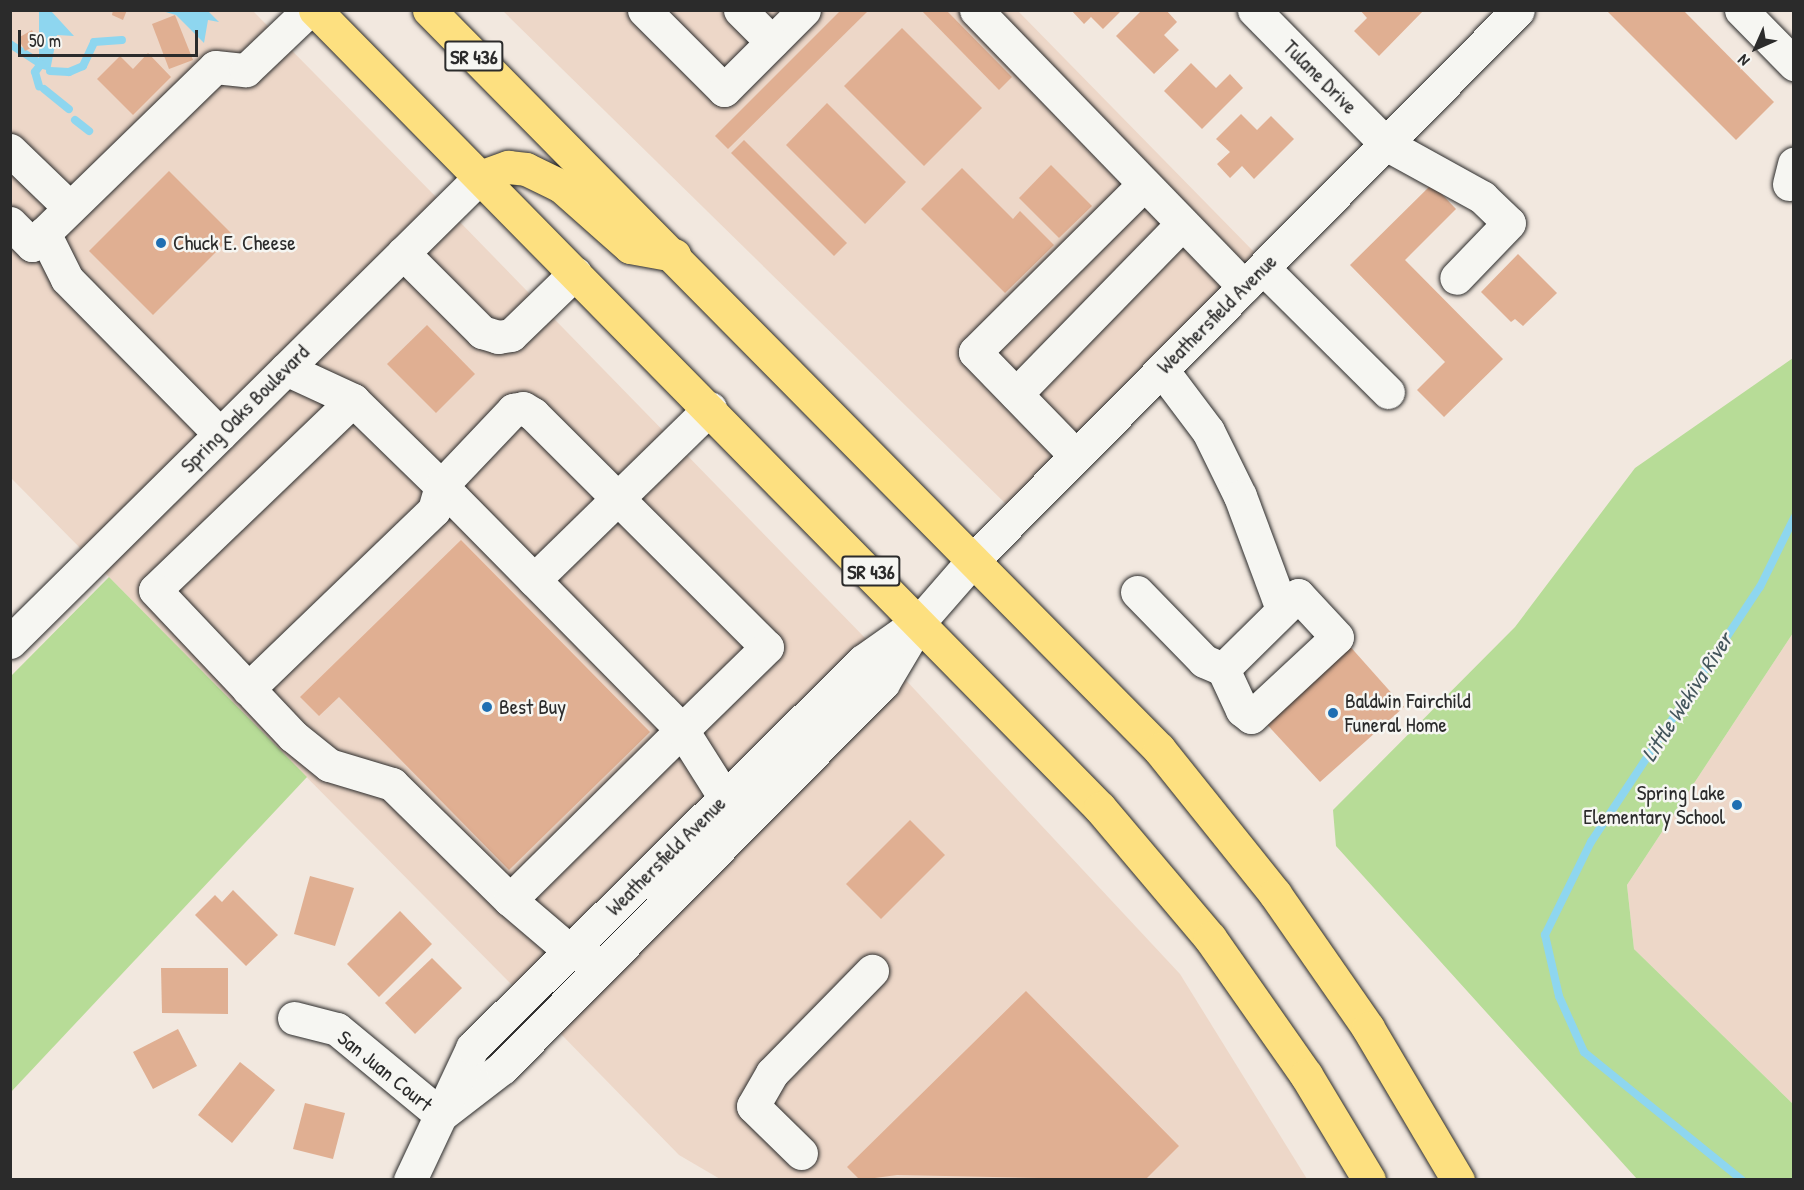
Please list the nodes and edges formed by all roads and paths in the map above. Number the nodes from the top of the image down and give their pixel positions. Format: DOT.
graph roads {
  1 [pos="309,10"];
  2 [pos="315,10"];
  3 [pos="429,10"];
  4 [pos="644,10"];
  5 [pos="741,10"];
  6 [pos="804,10"];
  7 [pos="976,10"];
  8 [pos="1254,10"];
  9 [pos="1518,10"];
  10 [pos="1749,10"];
  11 [pos="1741,11"];
  12 [pos="772,42"];
  13 [pos="1794,64"];
  14 [pos="1386,144"];
  15 [pos="10,150"];
  16 [pos="480,177"];
  17 [pos="1144,184"];
  18 [pos="70,208"];
  19 [pos="10,223"];
  20 [pos="1182,224"];
  21 [pos="44,233"];
  22 [pos="403,253"];
  23 [pos="674,255"];
  24 [pos="575,273"];
  25 [pos="1253,278"];
  26 [pos="1456,278"];
  27 [pos="286,369"];
  28 [pos="1162,370"];
  29 [pos="1388,392"];
  30 [pos="1016,394"];
  31 [pos="353,400"];
  32 [pos="710,408"];
  33 [pos="220,434"];
  34 [pos="1076,456"];
  35 [pos="441,486"];
  36 [pos="619,498"];
  37 [pos="975,558"];
  38 [pos="534,580"];
  39 [pos="1137,592"];
  40 [pos="1282,609"];
  41 [pos="920,621"];
  42 [pos="10,642"];
  43 [pos="1223,669"];
  44 [pos="249,689"];
  45 [pos="682,730"];
  46 [pos="724,798"];
  47 [pos="735,829"];
  48 [pos="510,900"];
  49 [pos="570,951"];
  50 [pos="603,965"];
  51 [pos="872,971"];
  52 [pos="294,1017"];
  53 [pos="441,1115"];
  54 [pos="801,1153"];
  55 [pos="410,1179"];
  56 [pos="1369,1179"];
  57 [pos="1458,1179"];
  1 -- 18 [label="street"];
  2 -- 16 [label="main road, SR 436"];
  3 -- 23 [label="main road, SR 436"];
  4 -- 12 [label="street"];
  5 -- 12 [label="street"];
  6 -- 12 [label="street"];
  7 -- 17 [label="street"];
  8 -- 14 [label="street, Tulane Drive"];
  9 -- 14 [label="street, Weathersfield Avenue"];
  10 -- 11 [label="street"];
  11 -- 13 [label="street"];
  14 -- 25 [label="street, Weathersfield Avenue"];
  14 -- 26 [label="street, Tulane Drive"];
  15 -- 18 [label="street"];
  16 -- 22 [label="street, Spring Oaks Boulevard"];
  16 -- 23 [label="main road"];
  16 -- 24 [label="main road, SR 436"];
  17 -- 20 [label="street"];
  17 -- 30 [label="street"];
  18 -- 21 [label="street"];
  19 -- 21 [label="street"];
  20 -- 25 [label="street"];
  20 -- 30 [label="street"];
  21 -- 33 [label="street"];
  22 -- 24 [label="street"];
  22 -- 27 [label="street, Spring Oaks Boulevard"];
  23 -- 37 [label="main road, SR 436"];
  24 -- 32 [label="main road, SR 436"];
  25 -- 28 [label="street, Weathersfield Avenue"];
  25 -- 29 [label="street"];
  27 -- 31 [label="street"];
  27 -- 33 [label="street, Spring Oaks Boulevard"];
  28 -- 34 [label="street, Weathersfield Avenue"];
  28 -- 40 [label="street"];
  30 -- 34 [label="street"];
  31 -- 35 [label="street"];
  31 -- 44 [label="street"];
  32 -- 36 [label="street"];
  32 -- 41 [label="main road, SR 436"];
  33 -- 42 [label="street, Spring Oaks Boulevard"];
  34 -- 37 [label="street, Weathersfield Avenue"];
  35 -- 36 [label="street"];
  35 -- 38 [label="street"];
  35 -- 44 [label="street"];
  36 -- 38 [label="street"];
  36 -- 45 [label="street"];
  37 -- 41 [label="street, Weathersfield Avenue"];
  37 -- 57 [label="main road, SR 436"];
  38 -- 45 [label="street"];
  39 -- 43 [label="street"];
  40 -- 43 [label="street"];
  40 -- 43 [label="street"];
  41 -- 46 [label="street, Weathersfield Avenue"];
  41 -- 47 [label="street, Weathersfield Avenue"];
  41 -- 56 [label="main road, SR 436"];
  44 -- 48 [label="street"];
  45 -- 46 [label="street"];
  45 -- 48 [label="street"];
  46 -- 47 [label="street"];
  46 -- 49 [label="street, Weathersfield Avenue"];
  47 -- 50 [label="street, Weathersfield Avenue"];
  48 -- 49 [label="street"];
  49 -- 50 [label="street"];
  49 -- 53 [label="street, Weathersfield Avenue"];
  50 -- 53 [label="street, Weathersfield Avenue"];
  51 -- 54 [label="street"];
  52 -- 53 [label="street, San Juan Court"];
  53 -- 55 [label="street, Weathersfield Avenue"];
}
